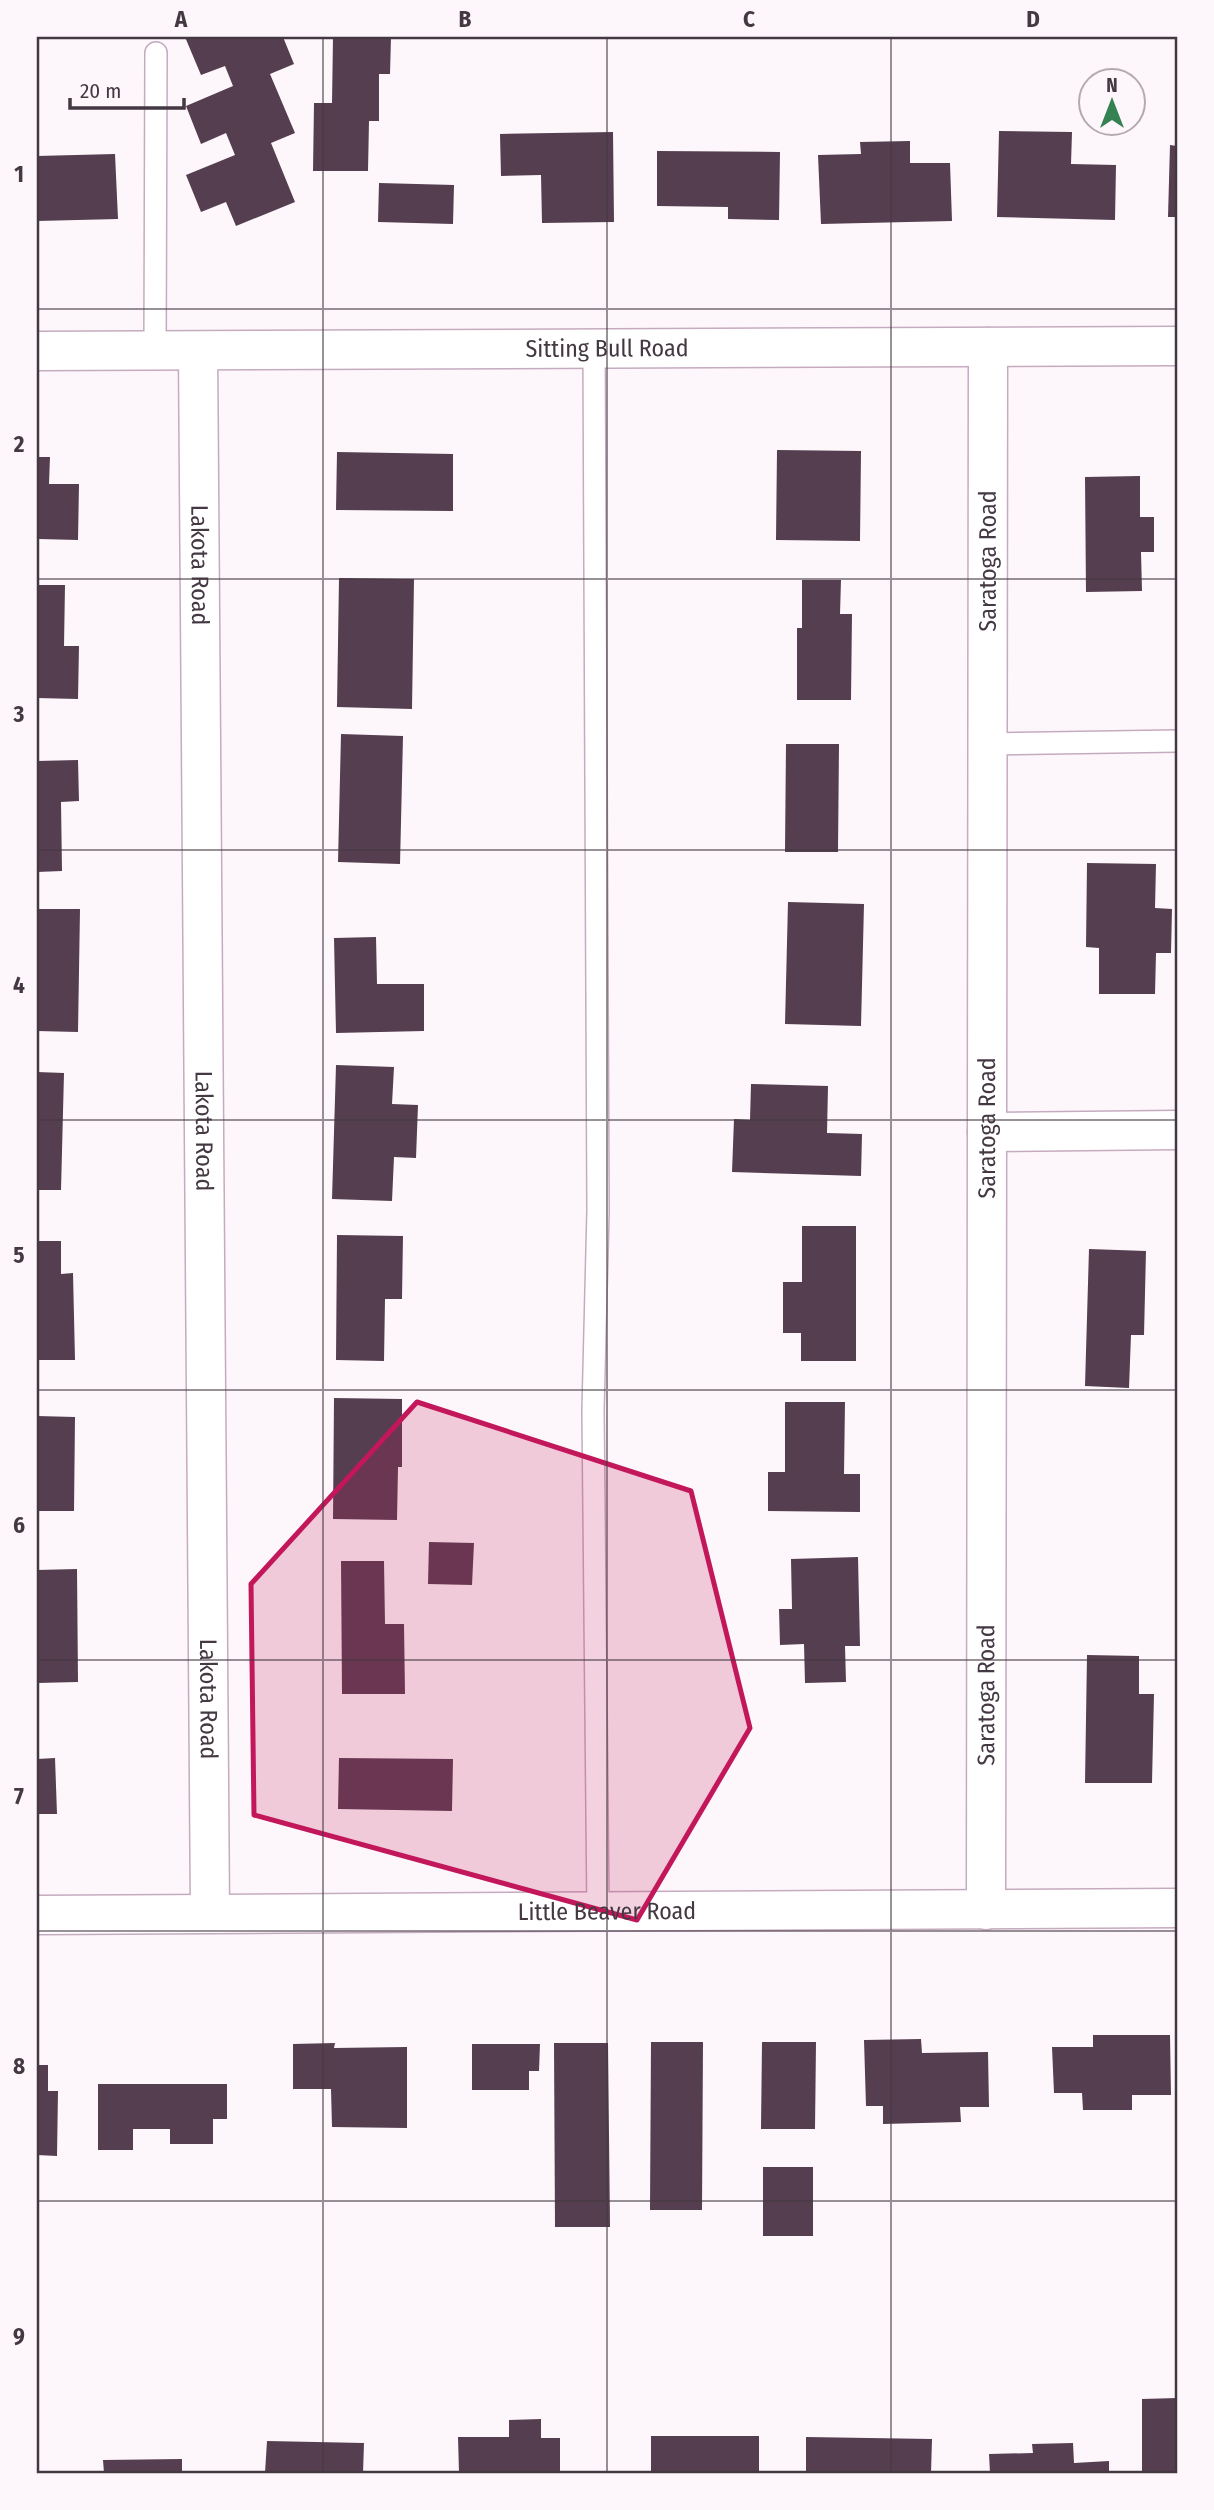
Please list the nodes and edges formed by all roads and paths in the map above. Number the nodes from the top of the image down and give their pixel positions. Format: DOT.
graph roads {
  1 [pos="156,53"];
  2 [pos="1177,346"];
  3 [pos="988,347"];
  4 [pos="594,349"];
  5 [pos="37,351"];
  6 [pos="155,351"];
  7 [pos="198,351"];
  8 [pos="1177,741"];
  9 [pos="988,744"];
  10 [pos="1177,1130"];
  11 [pos="987,1132"];
  12 [pos="1177,1908"];
  13 [pos="986,1910"];
  14 [pos="210,1912"];
  15 [pos="598,1912"];
  16 [pos="37,1914"];
  1 -- 6 [label="lane"];
  2 -- 3 [label="street, Sitting Bull Road"];
  3 -- 4 [label="street, Sitting Bull Road"];
  3 -- 9 [label="street, Saratoga Road"];
  4 -- 7 [label="street, Sitting Bull Road"];
  4 -- 15 [label="lane"];
  5 -- 6 [label="street, Sitting Bull Road"];
  6 -- 7 [label="street, Sitting Bull Road"];
  7 -- 14 [label="street, Lakota Road"];
  8 -- 9 [label="lane"];
  9 -- 11 [label="street, Saratoga Road"];
  10 -- 11 [label="street"];
  11 -- 13 [label="street, Saratoga Road"];
  12 -- 13 [label="street, Little Beaver Road"];
  13 -- 15 [label="street, Little Beaver Road"];
  14 -- 15 [label="street, Little Beaver Road"];
  14 -- 16 [label="street, Little Beaver Road"];
}
